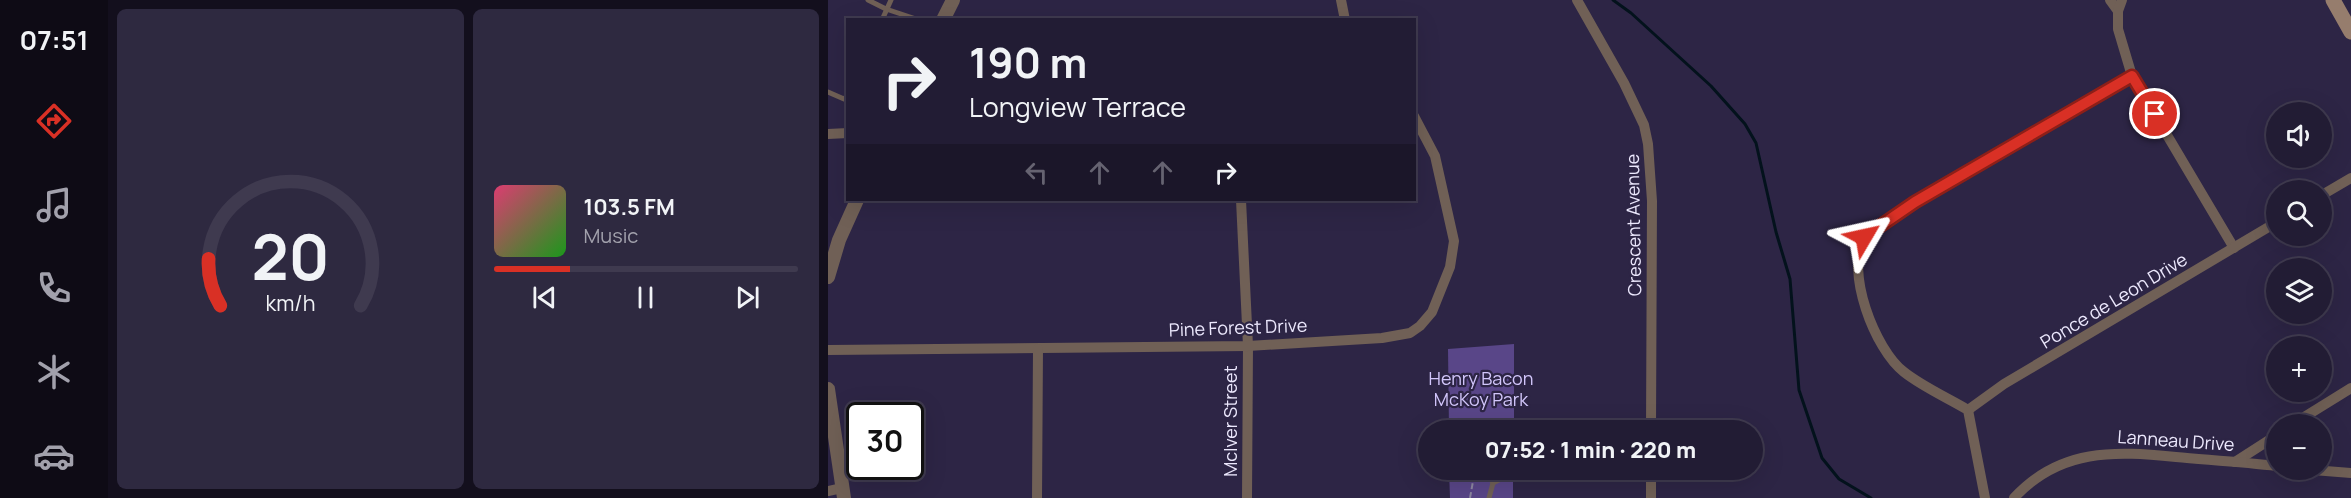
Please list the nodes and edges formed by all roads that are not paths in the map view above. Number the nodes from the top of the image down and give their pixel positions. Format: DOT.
graph roads {
  1 [pos="868,0"];
  2 [pos="891,0"];
  3 [pos="953,0"];
  4 [pos="1341,0"];
  5 [pos="1576,0"];
  6 [pos="2110,0"];
  7 [pos="2122,0"];
  8 [pos="2333,0"];
  9 [pos="886,9"];
  10 [pos="2118,11"];
  11 [pos="883,18"];
  12 [pos="913,18"];
  13 [pos="944,18"];
  14 [pos="1345,18"];
  15 [pos="2351,32"];
  16 [pos="2132,76"];
  17 [pos="828,92"];
  18 [pos="846,97"];
  19 [pos="1416,120"];
  20 [pos="846,133"];
  21 [pos="828,134"];
  22 [pos="2351,178"];
  23 [pos="2332,189"];
  24 [pos="857,201"];
  25 [pos="1241,201"];
  26 [pos="2266,229"];
  27 [pos="2234,248"];
  28 [pos="828,277"];
  29 [pos="1248,346"];
  30 [pos="1038,349"];
  31 [pos="828,350"];
  32 [pos="2351,388"];
  33 [pos="828,389"];
  34 [pos="1968,410"];
  35 [pos="2309,414"];
  36 [pos="1651,420"];
  37 [pos="2266,442"];
  38 [pos="2235,462"];
  39 [pos="2266,465"];
  40 [pos="2332,472"];
  41 [pos="2351,473"];
  42 [pos="1491,480"];
  43 [pos="1499,480"];
  44 [pos="1651,480"];
  45 [pos="1493,483"];
  46 [pos="828,491"];
  47 [pos="843,493"];
  48 [pos="1037,498"];
  49 [pos="1247,498"];
  50 [pos="1490,498"];
  51 [pos="1651,498"];
  52 [pos="1985,498"];
  53 [pos="2014,498"];
  1 -- 9 [label="lane"];
  2 -- 9 [label="lane"];
  3 -- 13 [label="street"];
  4 -- 14 [label="street"];
  5 -- 36 [label="street, Crescent Avenue"];
  6 -- 10 [label="street"];
  7 -- 10 [label="street"];
  8 -- 15 [label="main road"];
  9 -- 11 [label="lane"];
  9 -- 12 [label="lane"];
  10 -- 16 [label="street"];
  16 -- 27 [label="street"];
  16 -- 34 [label="street"];
  17 -- 18 [label="lane"];
  19 -- 29 [label="street, Pine Forest Drive"];
  20 -- 21 [label="street"];
  22 -- 23 [label="street"];
  24 -- 28 [label="street"];
  25 -- 29 [label="street, McIver Street"];
  26 -- 27 [label="street, Ponce de Leon Drive"];
  27 -- 34 [label="street, Ponce de Leon Drive"];
  29 -- 30 [label="street, Pine Forest Drive"];
  29 -- 49 [label="street, McIver Street"];
  30 -- 31 [label="street, Pine Forest Drive"];
  30 -- 48 [label="street"];
  32 -- 35 [label="street"];
  33 -- 47 [label="street"];
  34 -- 52 [label="street"];
  37 -- 38 [label="street"];
  38 -- 39 [label="street, Lanneau Drive"];
  38 -- 53 [label="street, Lanneau Drive"];
  40 -- 41 [label="street"];
  42 -- 45 [label="lane"];
  43 -- 45 [label="lane"];
  44 -- 51 [label="street"];
  45 -- 50 [label="lane"];
  46 -- 47 [label="street"];
}
